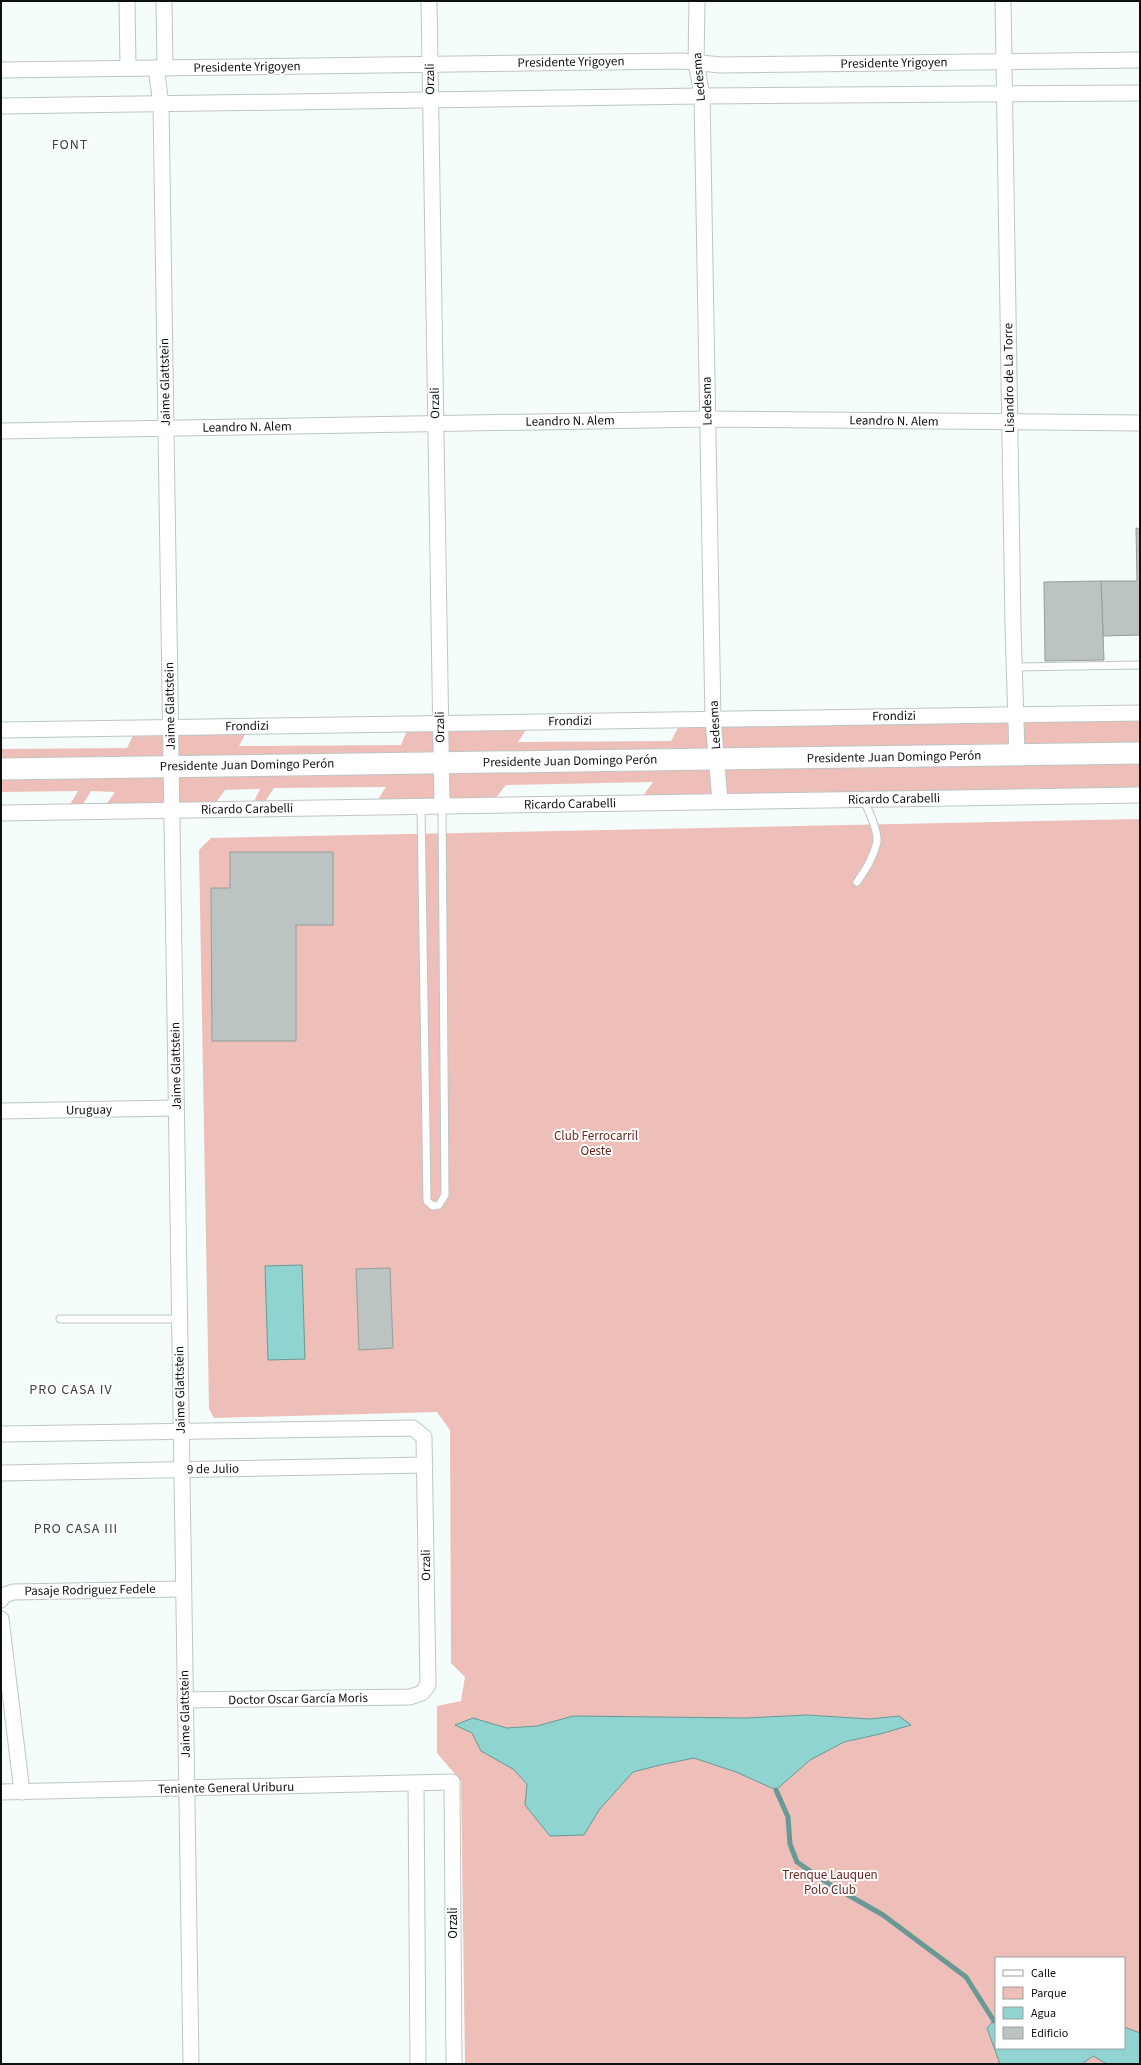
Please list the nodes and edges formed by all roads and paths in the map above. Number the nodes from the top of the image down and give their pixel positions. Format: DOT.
graph roads {
  1 [pos="127,1"];
  2 [pos="164,1"];
  3 [pos="429,1"];
  4 [pos="697,1"];
  5 [pos="1003,1"];
  6 [pos="1140,60"];
  7 [pos="696,62"];
  8 [pos="1004,62"];
  9 [pos="430,64"];
  10 [pos="128,68"];
  11 [pos="161,68"];
  12 [pos="1,70"];
  13 [pos="1140,93"];
  14 [pos="1004,94"];
  15 [pos="702,96"];
  16 [pos="430,100"];
  17 [pos="161,104"];
  18 [pos="1,106"];
  19 [pos="708,419"];
  20 [pos="1010,422"];
  21 [pos="436,423"];
  22 [pos="1140,423"];
  23 [pos="166,428"];
  24 [pos="1,431"];
  25 [pos="1140,665"];
  26 [pos="1014,666"];
  27 [pos="1140,713"];
  28 [pos="1016,715"];
  29 [pos="713,719"];
  30 [pos="440,724"];
  31 [pos="170,728"];
  32 [pos="1,730"];
  33 [pos="1140,754"];
  34 [pos="1017,755"];
  35 [pos="717,759"];
  36 [pos="441,763"];
  37 [pos="171,766"];
  38 [pos="1,769"];
  39 [pos="1140,795"];
  40 [pos="863,799"];
  41 [pos="720,802"];
  42 [pos="422,806"];
  43 [pos="442,806"];
  44 [pos="172,810"];
  45 [pos="1,813"];
  46 [pos="857,882"];
  47 [pos="176,1108"];
  48 [pos="1,1111"];
  49 [pos="60,1319"];
  50 [pos="179,1319"];
  51 [pos="181,1432"];
  52 [pos="1,1434"];
  53 [pos="425,1465"];
  54 [pos="182,1470"];
  55 [pos="1,1473"];
  56 [pos="183,1589"];
  57 [pos="1,1600"];
  58 [pos="1,1619"];
  59 [pos="410,1697"];
  60 [pos="185,1700"];
  61 [pos="452,1782"];
  62 [pos="416,1784"];
  63 [pos="186,1789"];
  64 [pos="1,1792"];
  65 [pos="22,1792"];
  66 [pos="190,2064"];
  67 [pos="418,2064"];
  68 [pos="454,2064"];
  1 -- 10 [label="street"];
  2 -- 11 [label="street, Jaime Glattstein"];
  3 -- 9 [label="street, Orzali"];
  4 -- 7 [label="street, Ledesma"];
  5 -- 8 [label="street, Lisandro de La Torre"];
  6 -- 8 [label="street, Presidente Yrigoyen"];
  7 -- 8 [label="street, Presidente Yrigoyen"];
  7 -- 9 [label="street, Presidente Yrigoyen"];
  7 -- 15 [label="street, Ledesma"];
  8 -- 14 [label="street, Lisandro de La Torre"];
  9 -- 11 [label="street, Presidente Yrigoyen"];
  9 -- 16 [label="street, Orzali"];
  10 -- 11 [label="street, Presidente Yrigoyen"];
  10 -- 12 [label="street, Presidente Yrigoyen"];
  11 -- 17 [label="street, Jaime Glattstein"];
  13 -- 14 [label="street"];
  14 -- 15 [label="street"];
  14 -- 20 [label="street, Lisandro de La Torre"];
  15 -- 16 [label="street"];
  15 -- 19 [label="street, Ledesma"];
  16 -- 17 [label="street"];
  16 -- 21 [label="street, Orzali"];
  17 -- 18 [label="street"];
  17 -- 23 [label="street, Jaime Glattstein"];
  19 -- 20 [label="street, Leandro N. Alem"];
  19 -- 21 [label="street, Leandro N. Alem"];
  19 -- 29 [label="street, Ledesma"];
  20 -- 22 [label="street, Leandro N. Alem"];
  20 -- 26 [label="street, Lisandro de La Torre"];
  21 -- 23 [label="street, Leandro N. Alem"];
  21 -- 30 [label="street, Orzali"];
  23 -- 24 [label="street, Leandro N. Alem"];
  23 -- 31 [label="street, Jaime Glattstein"];
  25 -- 26 [label="lane"];
  26 -- 28 [label="street, Lisandro de La Torre"];
  27 -- 28 [label="street, Frondizi"];
  28 -- 29 [label="street, Frondizi"];
  28 -- 34 [label="street, Lisandro de La Torre"];
  29 -- 30 [label="street, Frondizi"];
  29 -- 35 [label="street, Ledesma"];
  30 -- 31 [label="street, Frondizi"];
  30 -- 36 [label="street, Orzali"];
  31 -- 32 [label="street, Frondizi"];
  31 -- 37 [label="street, Jaime Glattstein"];
  33 -- 34 [label="main road, Presidente Juan Domingo Perón"];
  34 -- 35 [label="main road, Presidente Juan Domingo Perón"];
  35 -- 36 [label="main road, Presidente Juan Domingo Perón"];
  35 -- 41 [label="street, Ledesma"];
  36 -- 37 [label="main road, Presidente Juan Domingo Perón"];
  36 -- 43 [label="street, Orzali"];
  37 -- 38 [label="main road, Presidente Juan Domingo Perón"];
  37 -- 44 [label="street, Jaime Glattstein"];
  39 -- 40 [label="street, Ricardo Carabelli"];
  40 -- 41 [label="street, Ricardo Carabelli"];
  40 -- 46 [label="lane"];
  41 -- 43 [label="street, Ricardo Carabelli"];
  42 -- 43 [label="street, Ricardo Carabelli"];
  42 -- 43 [label="lane"];
  42 -- 44 [label="street, Ricardo Carabelli"];
  44 -- 45 [label="street, Ricardo Carabelli"];
  44 -- 47 [label="street, Jaime Glattstein"];
  47 -- 48 [label="street, Uruguay"];
  47 -- 50 [label="street, Jaime Glattstein"];
  49 -- 50 [label="lane"];
  50 -- 51 [label="street, Jaime Glattstein"];
  51 -- 52 [label="street"];
  51 -- 53 [label="street, Orzali"];
  51 -- 54 [label="street, Jaime Glattstein"];
  53 -- 54 [label="street, 9 de Julio"];
  53 -- 59 [label="street, Orzali"];
  54 -- 55 [label="street, 9 de Julio"];
  54 -- 56 [label="street, Jaime Glattstein"];
  56 -- 57 [label="street, Pasaje Rodriguez Fedele"];
  56 -- 60 [label="street, Jaime Glattstein"];
  58 -- 65 [label="street"];
  59 -- 60 [label="street, Doctor Oscar García Moris"];
  60 -- 63 [label="street, Jaime Glattstein"];
  61 -- 62 [label="street, Teniente General Uriburu"];
  61 -- 68 [label="street, Orzali"];
  62 -- 63 [label="street, Teniente General Uriburu"];
  62 -- 67 [label="street"];
  63 -- 65 [label="street, Teniente General Uriburu"];
  63 -- 66 [label="street, Jaime Glattstein"];
  64 -- 65 [label="street, Teniente General Uriburu"];
}
